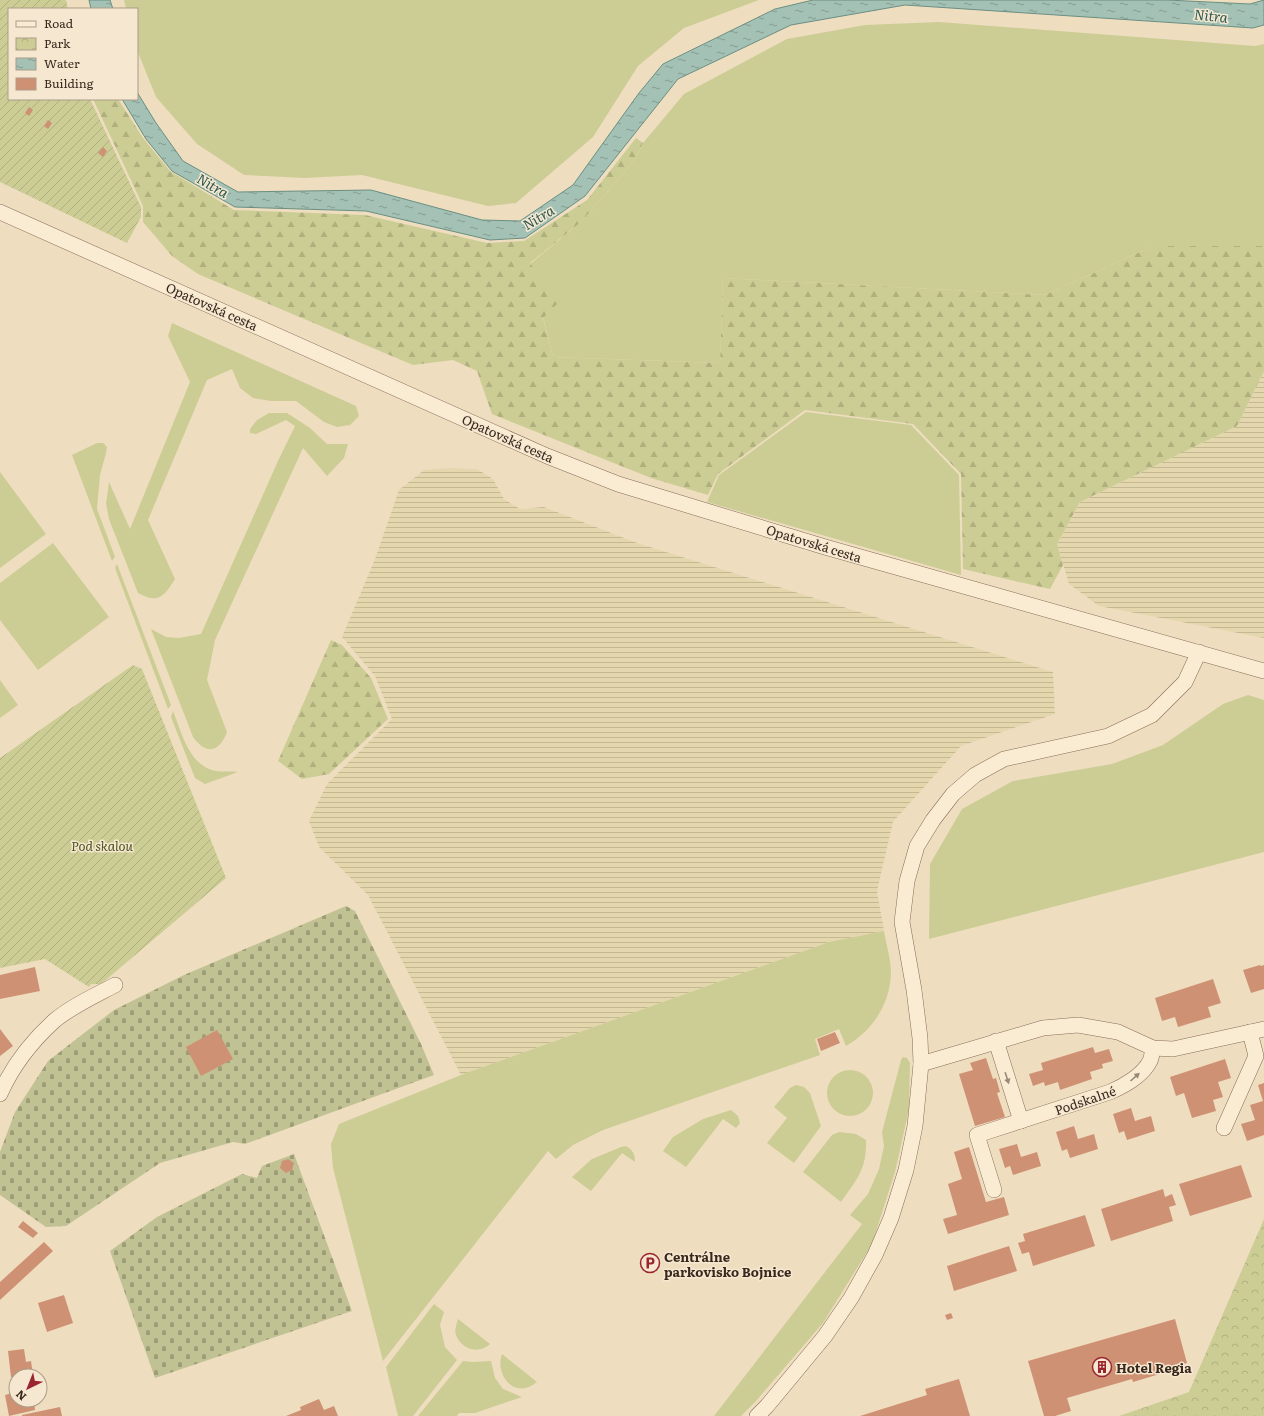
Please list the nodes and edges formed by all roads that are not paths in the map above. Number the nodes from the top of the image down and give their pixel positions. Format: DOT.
graph roads {
  1 [pos="0,212"];
  2 [pos="1199,652"];
  3 [pos="1264,671"];
  4 [pos="115,985"];
  5 [pos="1257,1030"];
  6 [pos="996,1041"];
  7 [pos="1153,1048"];
  8 [pos="921,1064"];
  9 [pos="0,1094"];
  10 [pos="1021,1121"];
  11 [pos="1224,1128"];
  12 [pos="994,1190"];
  13 [pos="757,1416"];
  1 -- 2 [label="street, Opatovská cesta"];
  2 -- 3 [label="street, Opatovská cesta"];
  2 -- 8 [label="street"];
  4 -- 9 [label="street"];
  5 -- 7 [label="street"];
  5 -- 11 [label="street"];
  6 -- 7 [label="street"];
  6 -- 8 [label="street"];
  6 -- 10 [label="street, one-way"];
  10 -- 7 [label="street, Podskalné, one-way"];
  8 -- 13 [label="street"];
  10 -- 12 [label="street, Podskalné"];
}
